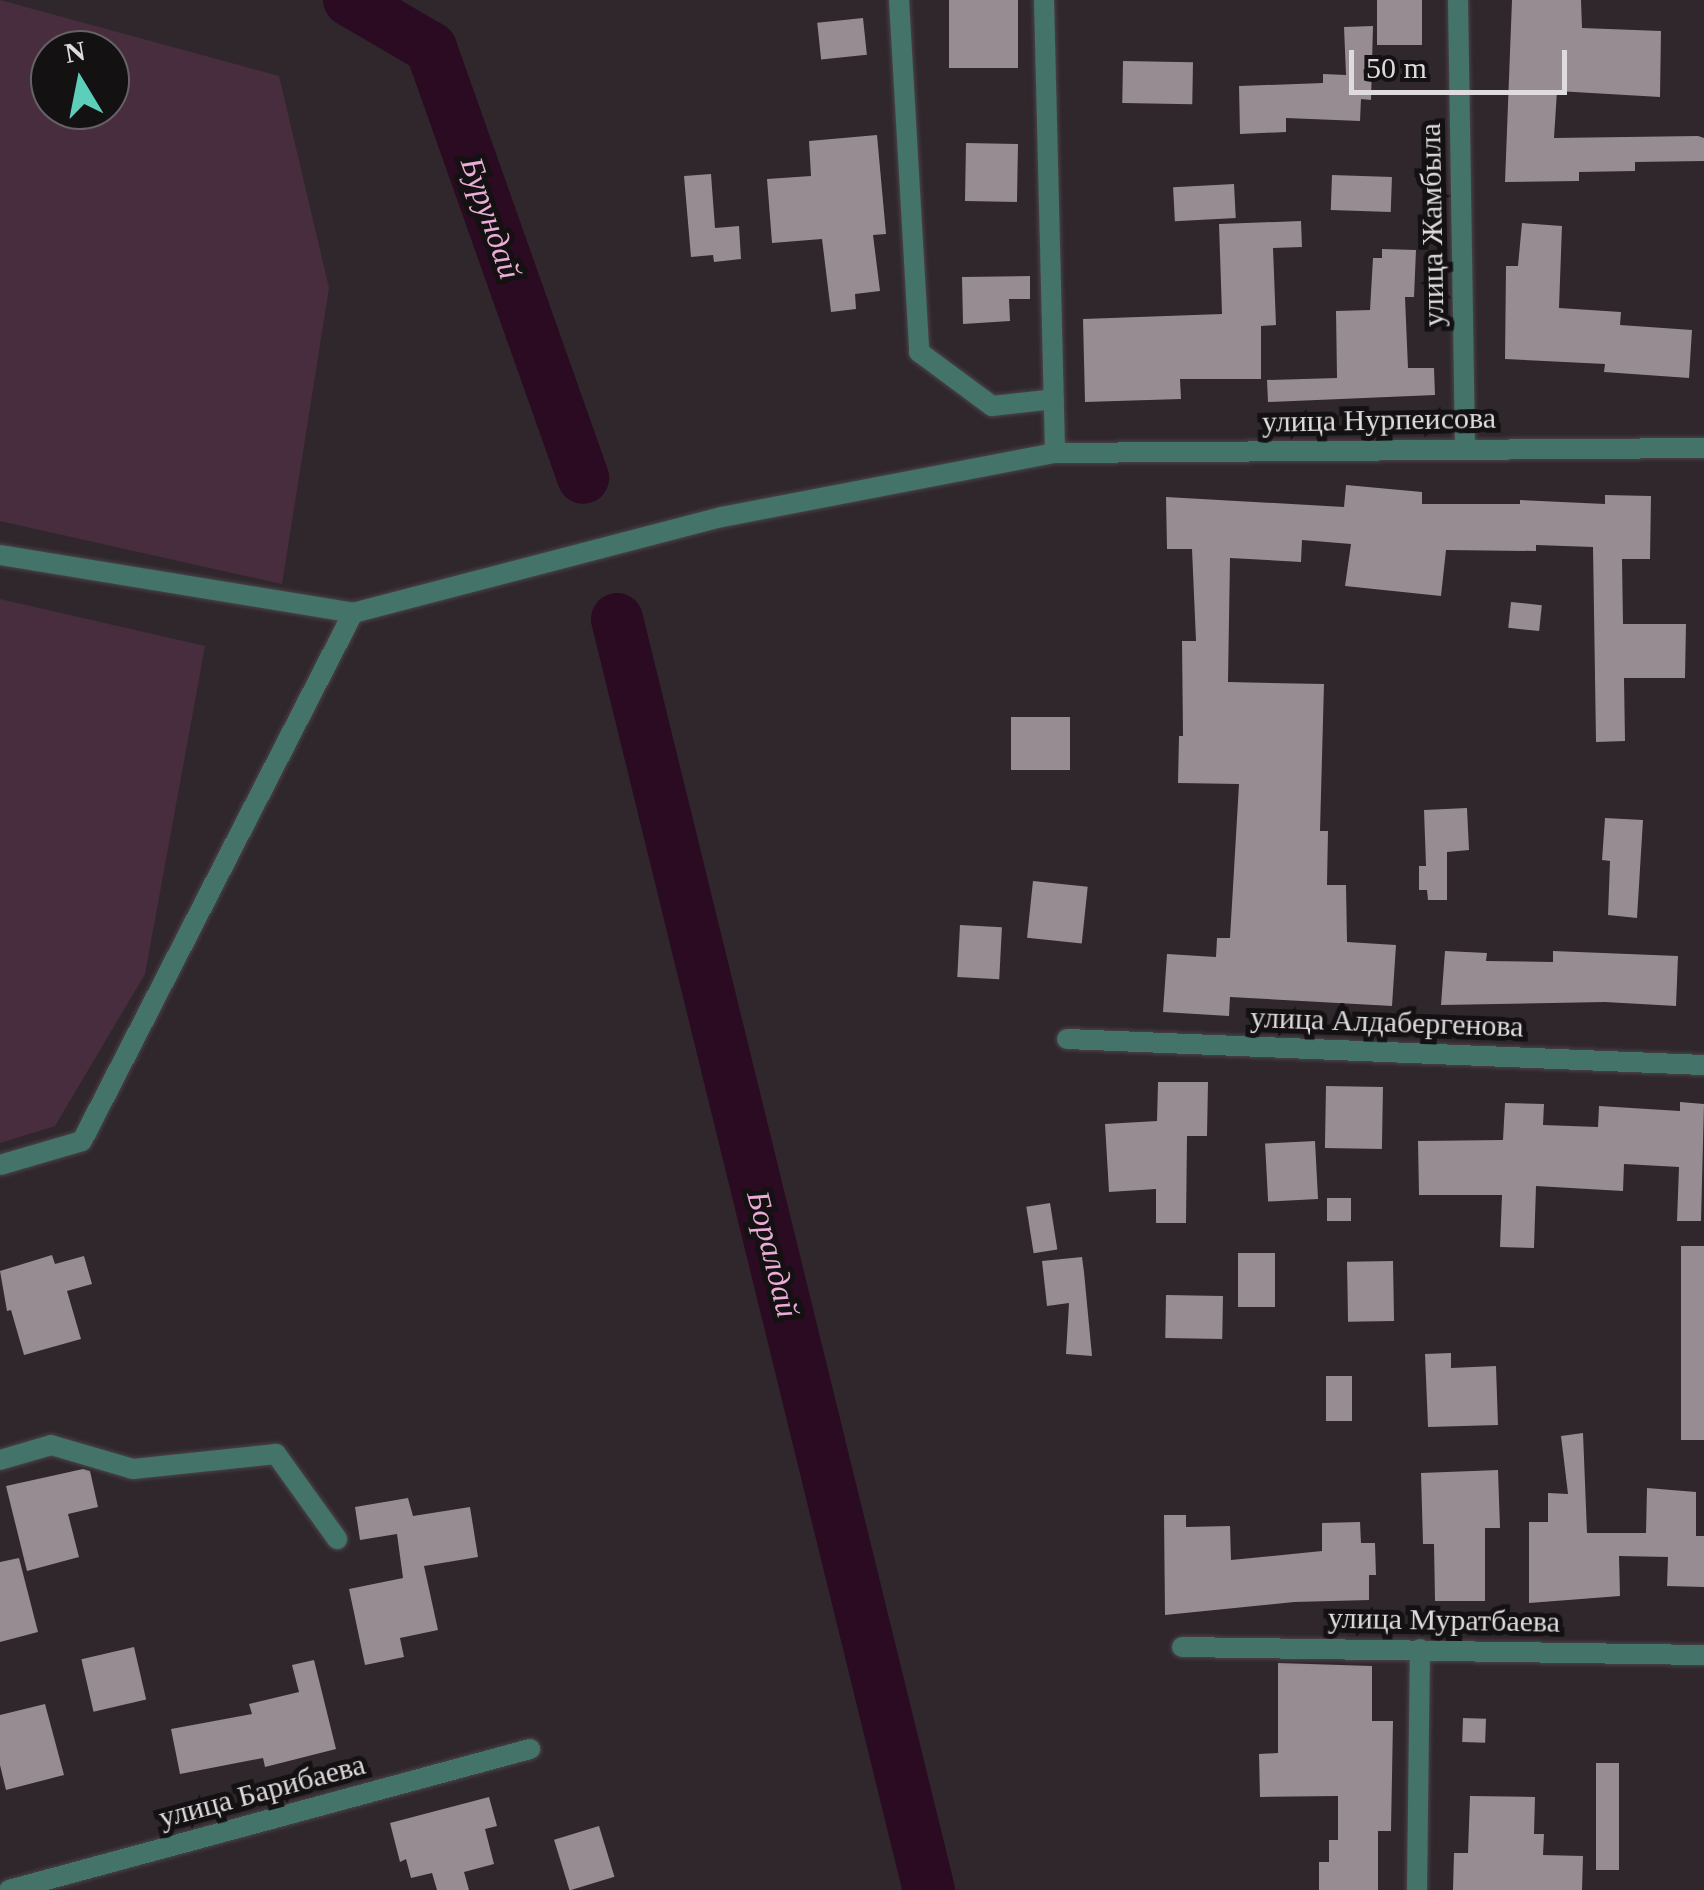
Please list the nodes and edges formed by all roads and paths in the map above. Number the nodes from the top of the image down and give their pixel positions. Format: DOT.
graph roads {
  1 [pos="899,0"];
  2 [pos="1044,0"];
  3 [pos="1458,0"];
  4 [pos="1054,399"];
  5 [pos="1704,448"];
  6 [pos="1465,450"];
  7 [pos="1055,453"];
  8 [pos="0,555"];
  9 [pos="354,613"];
  10 [pos="1067,1039"];
  11 [pos="1704,1064"];
  12 [pos="0,1165"];
  13 [pos="0,1460"];
  14 [pos="337,1540"];
  15 [pos="1182,1647"];
  16 [pos="1420,1649"];
  17 [pos="1704,1655"];
  18 [pos="530,1749"];
  19 [pos="9,1890"];
  20 [pos="1417,1890"];
  1 -- 4 [label="street"];
  2 -- 4 [label="street"];
  3 -- 6 [label="street, улица Жамбыла"];
  4 -- 7 [label="street"];
  5 -- 6 [label="street, улица Нурпеисова"];
  6 -- 7 [label="street, улица Нурпеисова"];
  7 -- 9 [label="street, улица Нурпеисова"];
  8 -- 9 [label="street"];
  9 -- 12 [label="street"];
  10 -- 11 [label="street, улица Алдабергенова"];
  13 -- 14 [label="street"];
  15 -- 16 [label="street, улица Муратбаева"];
  16 -- 17 [label="street, улица Муратбаева"];
  16 -- 20 [label="street"];
  18 -- 19 [label="street, улица Барибаева"];
}
